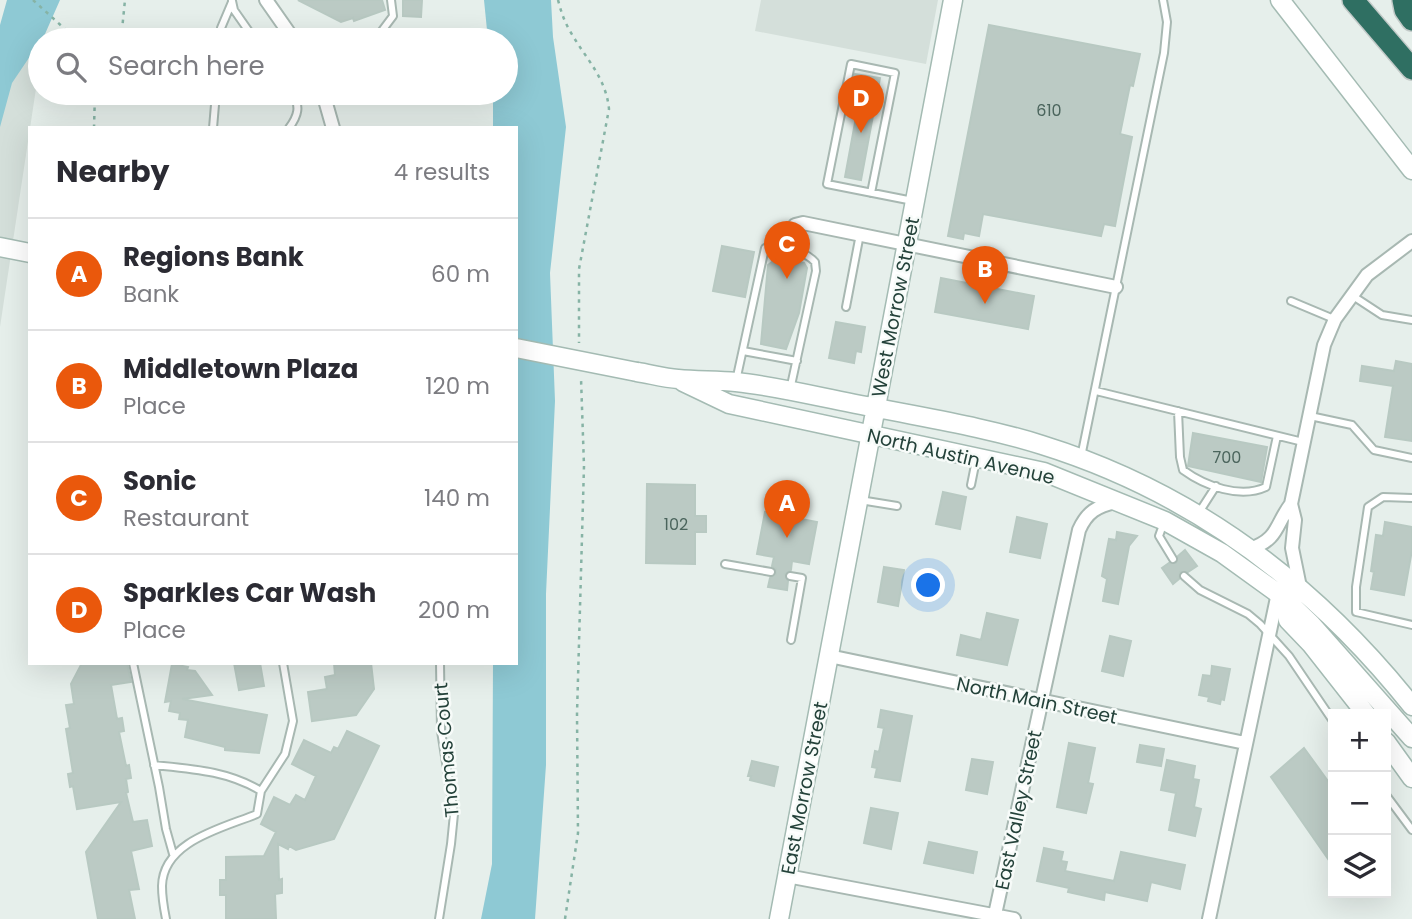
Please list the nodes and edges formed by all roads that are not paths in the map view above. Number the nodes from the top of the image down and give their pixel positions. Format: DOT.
graph roads {
  1 [pos="232,0"];
  2 [pos="266,0"];
  3 [pos="391,0"];
  4 [pos="953,0"];
  5 [pos="1163,0"];
  6 [pos="1280,0"];
  7 [pos="1353,0"];
  8 [pos="1403,0"];
  9 [pos="1412,20"];
  10 [pos="221,28"];
  11 [pos="247,28"];
  12 [pos="286,28"];
  13 [pos="384,28"];
  14 [pos="1412,69"];
  15 [pos="215,105"];
  16 [pos="297,105"];
  17 [pos="326,105"];
  18 [pos="213,126"];
  19 [pos="290,126"];
  20 [pos="331,126"];
  21 [pos="1412,170"];
  22 [pos="871,192"];
  23 [pos="915,201"];
  24 [pos="860,234"];
  25 [pos="1412,241"];
  26 [pos="907,243"];
  27 [pos="0,247"];
  28 [pos="783,248"];
  29 [pos="28,253"];
  30 [pos="1116,287"];
  31 [pos="1351,295"];
  32 [pos="1291,301"];
  33 [pos="846,307"];
  34 [pos="1335,319"];
  35 [pos="1412,320"];
  36 [pos="518,348"];
  37 [pos="743,351"];
  38 [pos="797,361"];
  39 [pos="677,379"];
  40 [pos="736,382"];
  41 [pos="1096,391"];
  42 [pos="790,392"];
  43 [pos="876,408"];
  44 [pos="1178,411"];
  45 [pos="1310,416"];
  46 [pos="871,434"];
  47 [pos="1277,436"];
  48 [pos="1305,442"];
  49 [pos="977,456"];
  50 [pos="1412,458"];
  51 [pos="1081,459"];
  52 [pos="971,485"];
  53 [pos="1216,486"];
  54 [pos="1412,498"];
  55 [pos="859,500"];
  56 [pos="1120,502"];
  57 [pos="1291,504"];
  58 [pos="897,506"];
  59 [pos="1198,514"];
  60 [pos="1165,521"];
  61 [pos="1251,549"];
  62 [pos="1174,559"];
  63 [pos="725,564"];
  64 [pos="771,572"];
  65 [pos="790,576"];
  66 [pos="1184,576"];
  67 [pos="1300,587"];
  68 [pos="1281,595"];
  69 [pos="1356,612"];
  70 [pos="1339,625"];
  71 [pos="1412,625"];
  72 [pos="1269,634"];
  73 [pos="790,640"];
  74 [pos="829,656"];
  75 [pos="133,665"];
  76 [pos="283,665"];
  77 [pos="440,665"];
  78 [pos="1410,699"];
  79 [pos="1042,701"];
  80 [pos="1362,709"];
  81 [pos="1385,709"];
  82 [pos="1328,714"];
  83 [pos="1391,714"];
  84 [pos="1391,716"];
  85 [pos="1411,736"];
  86 [pos="1245,743"];
  87 [pos="1391,749"];
  88 [pos="155,765"];
  89 [pos="1412,778"];
  90 [pos="261,791"];
  91 [pos="1391,802"];
  92 [pos="1412,830"];
  93 [pos="173,853"];
  94 [pos="787,876"];
  95 [pos="994,917"];
  96 [pos="166,919"];
  97 [pos="439,919"];
  98 [pos="779,919"];
  99 [pos="1014,919"];
  100 [pos="1209,919"];
  1 -- 10 [label="lane"];
  1 -- 11 [label="lane"];
  2 -- 12 [label="street"];
  3 -- 13 [label="lane"];
  4 -- 23 [label="main road, West Morrow Street"];
  5 -- 30 [label="lane"];
  6 -- 21 [label="main road"];
  7 -- 14 [label="highway"];
  8 -- 9 [label="highway"];
  15 -- 18 [label="lane"];
  16 -- 19 [label="lane"];
  17 -- 20 [label="street"];
  22 -- 22 [label="lane"];
  22 -- 23 [label="lane"];
  23 -- 26 [label="main road, West Morrow Street"];
  24 -- 26 [label="street"];
  24 -- 28 [label="street"];
  24 -- 33 [label="lane"];
  25 -- 31 [label="street"];
  26 -- 30 [label="street"];
  26 -- 43 [label="main road, West Morrow Street"];
  27 -- 29 [label="main road"];
  28 -- 37 [label="lane"];
  28 -- 38 [label="lane"];
  30 -- 41 [label="lane"];
  31 -- 34 [label="street"];
  31 -- 35 [label="lane"];
  32 -- 34 [label="lane"];
  34 -- 45 [label="street"];
  36 -- 39 [label="main road, North Austin Avenue, bridge"];
  37 -- 38 [label="lane"];
  37 -- 40 [label="lane"];
  38 -- 42 [label="lane"];
  39 -- 40 [label="main road, North Austin Avenue"];
  39 -- 46 [label="main road, North Austin Avenue"];
  40 -- 42 [label="main road, North Austin Avenue"];
  41 -- 44 [label="lane"];
  41 -- 51 [label="lane"];
  42 -- 43 [label="main road, North Austin Avenue"];
  43 -- 46 [label="main road, West Morrow Street"];
  43 -- 51 [label="main road, North Austin Avenue"];
  44 -- 47 [label="lane"];
  44 -- 53 [label="lane"];
  45 -- 48 [label="street"];
  45 -- 50 [label="lane"];
  46 -- 49 [label="main road, North Austin Avenue"];
  46 -- 55 [label="main road, West Morrow Street"];
  47 -- 48 [label="lane"];
  47 -- 53 [label="lane"];
  48 -- 57 [label="street"];
  49 -- 52 [label="lane"];
  49 -- 56 [label="main road, North Austin Avenue"];
  51 -- 59 [label="main road, North Austin Avenue"];
  53 -- 59 [label="lane"];
  54 -- 69 [label="lane"];
  55 -- 58 [label="lane"];
  55 -- 74 [label="main road, West Morrow Street"];
  56 -- 60 [label="main road, North Austin Avenue"];
  56 -- 79 [label="street, East Valley Street"];
  57 -- 61 [label="street"];
  57 -- 67 [label="street"];
  59 -- 61 [label="main road, North Austin Avenue"];
  60 -- 62 [label="lane"];
  60 -- 68 [label="main road, North Austin Avenue"];
  61 -- 67 [label="main road, North Austin Avenue"];
  63 -- 64 [label="lane"];
  65 -- 73 [label="lane"];
  66 -- 72 [label="lane"];
  67 -- 70 [label="main road, North Austin Avenue"];
  68 -- 72 [label="street"];
  68 -- 80 [label="main road"];
  68 -- 81 [label="main road, North Austin Avenue"];
  69 -- 70 [label="lane"];
  69 -- 71 [label="lane"];
  70 -- 78 [label="main road, North Austin Avenue"];
  72 -- 82 [label="lane"];
  72 -- 86 [label="street"];
  74 -- 79 [label="street, North Main Street"];
  74 -- 94 [label="main road, East Morrow Street"];
  75 -- 88 [label="lane"];
  76 -- 90 [label="lane"];
  77 -- 97 [label="lane, Thomas Court"];
  78 -- 83 [label="main road"];
  79 -- 86 [label="street, North Main Street"];
  79 -- 95 [label="street, East Valley Street"];
  84 -- 85 [label="main road, North Austin Avenue"];
  86 -- 100 [label="street"];
  87 -- 89 [label="main road"];
  88 -- 90 [label="lane"];
  88 -- 93 [label="lane"];
  90 -- 93 [label="lane"];
  91 -- 92 [label="lane"];
  93 -- 96 [label="lane"];
  94 -- 95 [label="street"];
  94 -- 98 [label="main road, East Morrow Street"];
  95 -- 99 [label="street"];
}
